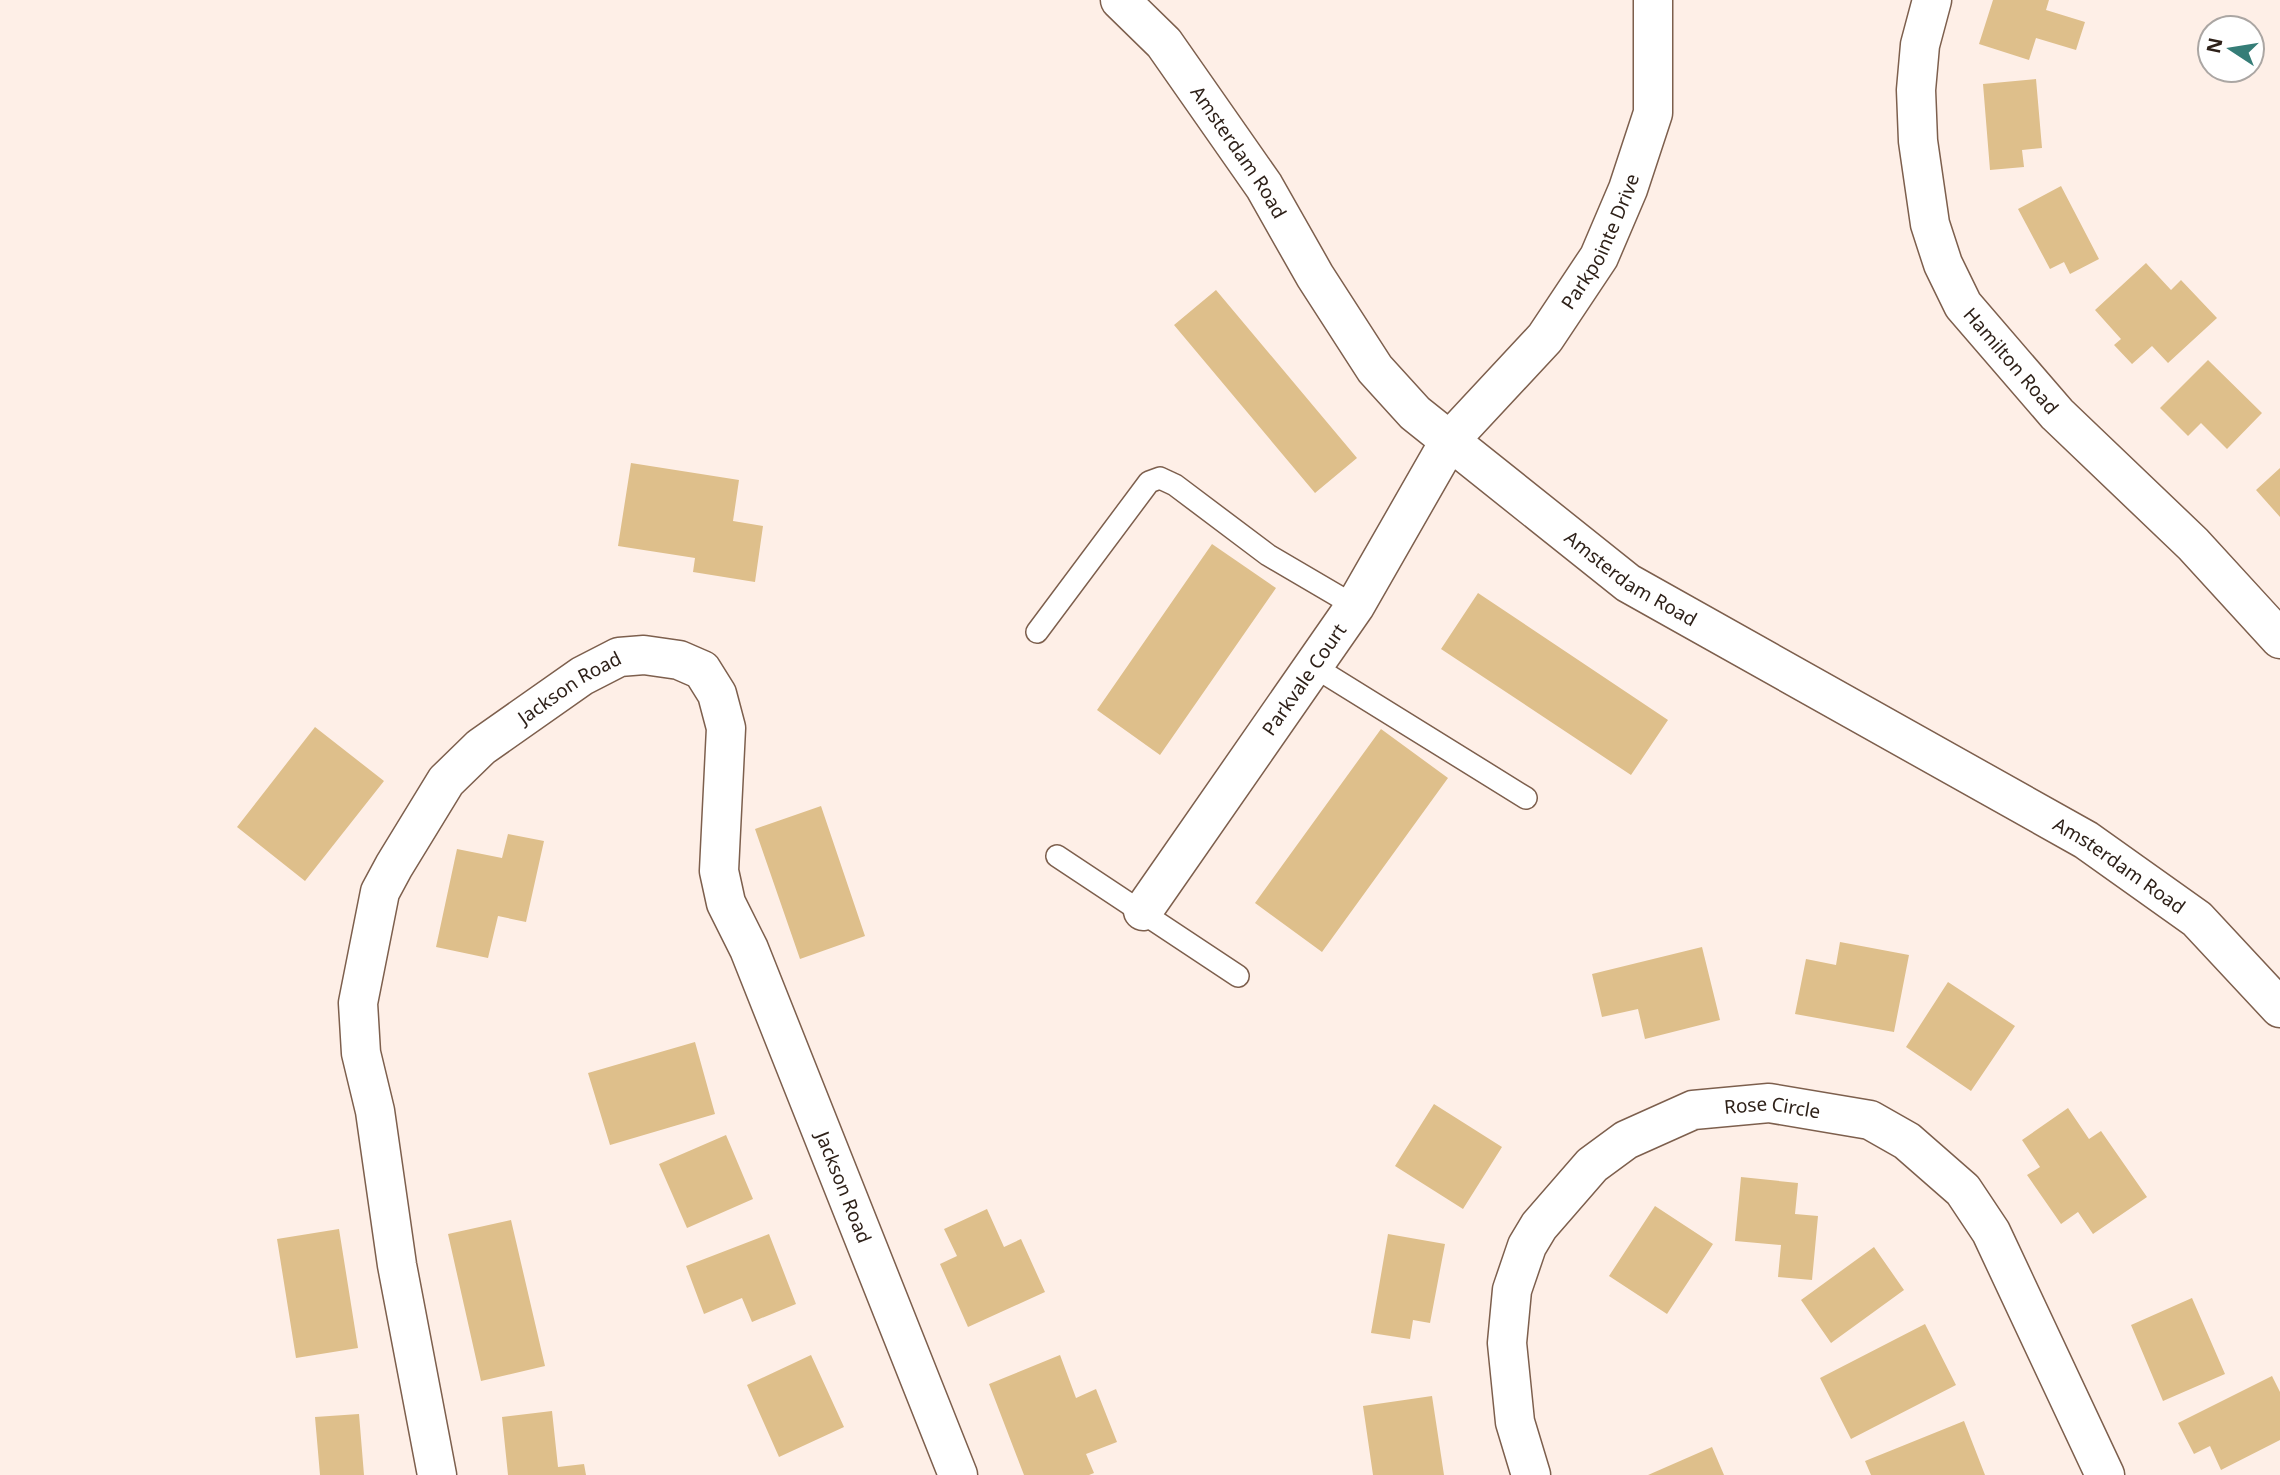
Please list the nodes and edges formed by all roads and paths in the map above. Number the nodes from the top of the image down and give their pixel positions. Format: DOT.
graph roads {
  1 [pos="1120,0"];
  2 [pos="1653,0"];
  3 [pos="1932,0"];
  4 [pos="1450,440"];
  5 [pos="1355,606"];
  6 [pos="1037,632"];
  7 [pos="2280,639"];
  8 [pos="1314,666"];
  9 [pos="1526,798"];
  10 [pos="1057,856"];
  11 [pos="1143,911"];
  12 [pos="1238,976"];
  13 [pos="2280,1008"];
  14 [pos="437,1475"];
  15 [pos="958,1475"];
  16 [pos="1531,1475"];
  17 [pos="2105,1475"];
  1 -- 4 [label="street, Amsterdam Road"];
  2 -- 4 [label="street, Parkpointe Drive"];
  3 -- 7 [label="street, Hamilton Road"];
  4 -- 5 [label="street, Parkvale Court"];
  4 -- 13 [label="street, Amsterdam Road"];
  5 -- 6 [label="lane"];
  5 -- 8 [label="street, Parkvale Court"];
  8 -- 9 [label="lane"];
  8 -- 11 [label="street, Parkvale Court"];
  10 -- 11 [label="lane"];
  11 -- 12 [label="lane"];
  14 -- 15 [label="street, Jackson Road"];
  16 -- 17 [label="street, Rose Circle"];
}
